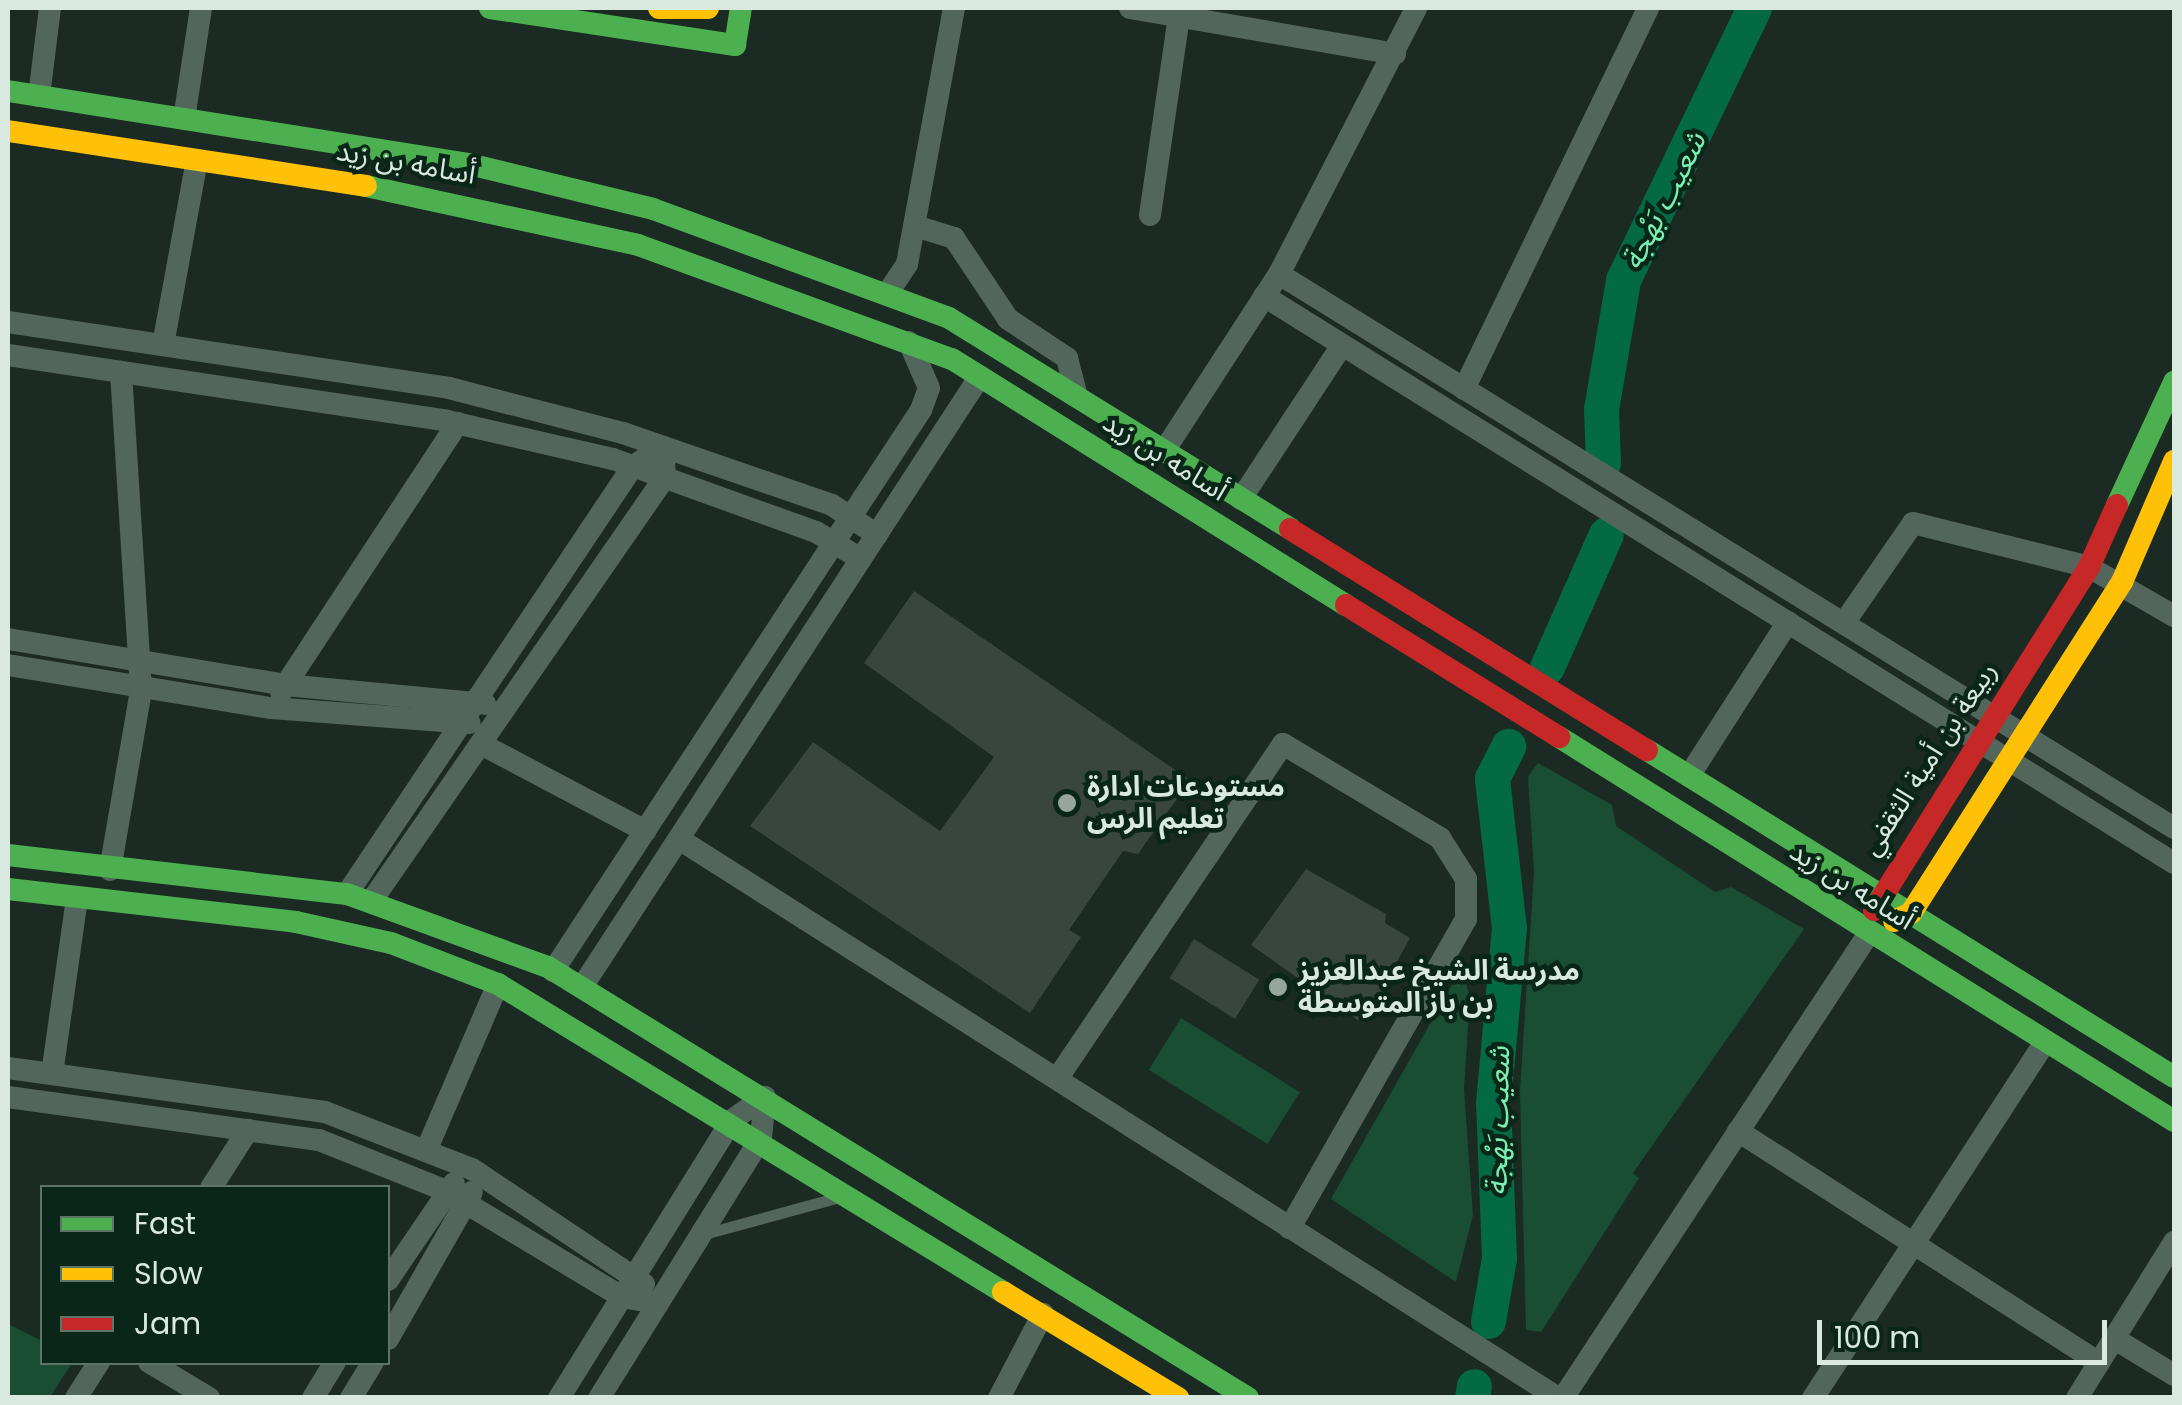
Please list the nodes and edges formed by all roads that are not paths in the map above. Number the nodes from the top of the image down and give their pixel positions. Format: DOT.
graph roads {
  1 [pos="50,8"];
  2 [pos="201,8"];
  3 [pos="490,8"];
  4 [pos="659,8"];
  5 [pos="708,8"];
  6 [pos="741,8"];
  7 [pos="954,8"];
  8 [pos="1130,8"];
  9 [pos="1416,8"];
  10 [pos="1648,8"];
  11 [pos="1180,16"];
  12 [pos="1394,54"];
  13 [pos="8,91"];
  14 [pos="38,96"];
  15 [pos="184,119"];
  16 [pos="8,131"];
  17 [pos="197,160"];
  18 [pos="653,208"];
  19 [pos="1150,215"];
  20 [pos="915,226"];
  21 [pos="638,244"];
  22 [pos="1278,274"];
  23 [pos="890,291"];
  24 [pos="1264,296"];
  25 [pos="8,322"];
  26 [pos="906,340"];
  27 [pos="1342,344"];
  28 [pos="164,345"];
  29 [pos="8,355"];
  30 [pos="121,372"];
  31 [pos="980,376"];
  32 [pos="2174,382"];
  33 [pos="1464,389"];
  34 [pos="1077,397"];
  35 [pos="458,423"];
  36 [pos="663,447"];
  37 [pos="1164,451"];
  38 [pos="2174,462"];
  39 [pos="633,466"];
  40 [pos="665,478"];
  41 [pos="1241,499"];
  42 [pos="850,518"];
  43 [pos="877,535"];
  44 [pos="834,542"];
  45 [pos="861,559"];
  46 [pos="2089,567"];
  47 [pos="2122,582"];
  48 [pos="2174,616"];
  49 [pos="1788,622"];
  50 [pos="1844,624"];
  51 [pos="8,639"];
  52 [pos="140,660"];
  53 [pos="8,665"];
  54 [pos="286,685"];
  55 [pos="141,690"];
  56 [pos="477,700"];
  57 [pos="271,708"];
  58 [pos="502,712"];
  59 [pos="1992,715"];
  60 [pos="459,726"];
  61 [pos="2026,736"];
  62 [pos="1976,740"];
  63 [pos="481,744"];
  64 [pos="2010,761"];
  65 [pos="1689,776"];
  66 [pos="2174,828"];
  67 [pos="645,830"];
  68 [pos="678,839"];
  69 [pos="8,855"];
  70 [pos="2174,863"];
  71 [pos="110,870"];
  72 [pos="8,889"];
  73 [pos="347,894"];
  74 [pos="1878,894"];
  75 [pos="78,899"];
  76 [pos="373,900"];
  77 [pos="1911,913"];
  78 [pos="1869,933"];
  79 [pos="553,970"];
  80 [pos="498,984"];
  81 [pos="582,987"];
  82 [pos="2046,1042"];
  83 [pos="8,1068"];
  84 [pos="52,1074"];
  85 [pos="2174,1077"];
  86 [pos="1057,1080"];
  87 [pos="8,1097"];
  88 [pos="766,1097"];
  89 [pos="732,1120"];
  90 [pos="2174,1121"];
  91 [pos="248,1130"];
  92 [pos="1738,1131"];
  93 [pos="762,1138"];
  94 [pos="426,1151"];
  95 [pos="472,1168"];
  96 [pos="213,1185"];
  97 [pos="444,1190"];
  98 [pos="850,1194"];
  99 [pos="472,1205"];
  100 [pos="1290,1228"];
  101 [pos="700,1235"];
  102 [pos="2174,1242"];
  103 [pos="1914,1244"];
  104 [pos="637,1273"];
  105 [pos="390,1277"];
  106 [pos="622,1297"];
  107 [pos="658,1303"];
  108 [pos="1044,1314"];
  109 [pos="390,1337"];
  110 [pos="2116,1338"];
  111 [pos="2099,1363"];
  112 [pos="96,1365"];
  113 [pos="154,1365"];
  114 [pos="333,1365"];
  115 [pos="371,1365"];
  116 [pos="2174,1375"];
  117 [pos="76,1398"];
  118 [pos="209,1398"];
  119 [pos="313,1398"];
  120 [pos="351,1398"];
  121 [pos="559,1398"];
  122 [pos="599,1398"];
  123 [pos="999,1398"];
  124 [pos="1178,1398"];
  125 [pos="1248,1398"];
  126 [pos="1560,1398"];
  127 [pos="1813,1398"];
  128 [pos="2077,1398"];
  1 -- 14 [label="street"];
  2 -- 15 [label="street"];
  3 -- 6 [label="street"];
  4 -- 5 [label="street"];
  7 -- 20 [label="street"];
  8 -- 11 [label="street"];
  9 -- 12 [label="street"];
  10 -- 33 [label="street"];
  11 -- 12 [label="street"];
  11 -- 19 [label="street"];
  12 -- 22 [label="street"];
  13 -- 14 [label="street, أسامه بن زيد"];
  14 -- 15 [label="street, أسامه بن زيد"];
  15 -- 18 [label="street, أسامه بن زيد"];
  16 -- 17 [label="street, أسامه بن زيد"];
  17 -- 21 [label="street, أسامه بن زيد"];
  17 -- 28 [label="street"];
  18 -- 21 [label="street"];
  18 -- 23 [label="street, أسامه بن زيد"];
  20 -- 23 [label="street"];
  20 -- 34 [label="street"];
  21 -- 26 [label="street, أسامه بن زيد"];
  22 -- 24 [label="street"];
  22 -- 33 [label="street"];
  23 -- 34 [label="street, أسامه بن زيد"];
  24 -- 27 [label="street"];
  24 -- 37 [label="street"];
  25 -- 28 [label="street"];
  26 -- 31 [label="street, أسامه بن زيد"];
  26 -- 42 [label="street"];
  27 -- 41 [label="street"];
  27 -- 49 [label="street"];
  28 -- 36 [label="street"];
  29 -- 30 [label="street"];
  30 -- 35 [label="street"];
  30 -- 52 [label="street"];
  31 -- 43 [label="street"];
  31 -- 78 [label="street, أسامه بن زيد"];
  32 -- 46 [label="street, ربيعة بن أمية الثقفي"];
  33 -- 50 [label="street"];
  34 -- 37 [label="street, أسامه بن زيد"];
  35 -- 39 [label="street"];
  35 -- 54 [label="street"];
  36 -- 39 [label="street"];
  36 -- 40 [label="street"];
  36 -- 42 [label="street"];
  37 -- 41 [label="street, أسامه بن زيد"];
  38 -- 47 [label="street"];
  39 -- 40 [label="street"];
  39 -- 56 [label="street"];
  40 -- 44 [label="street"];
  40 -- 58 [label="street"];
  41 -- 65 [label="street, أسامه بن زيد"];
  42 -- 43 [label="street"];
  42 -- 44 [label="street"];
  43 -- 45 [label="street"];
  44 -- 45 [label="street"];
  44 -- 67 [label="street"];
  45 -- 68 [label="street"];
  46 -- 47 [label="street"];
  46 -- 50 [label="street"];
  46 -- 59 [label="street, ربيعة بن أمية الثقفي"];
  47 -- 48 [label="street"];
  47 -- 61 [label="street"];
  49 -- 62 [label="street"];
  49 -- 65 [label="street"];
  50 -- 59 [label="street"];
  51 -- 52 [label="street"];
  52 -- 54 [label="street"];
  52 -- 55 [label="street"];
  53 -- 55 [label="street"];
  54 -- 56 [label="street"];
  54 -- 57 [label="street"];
  55 -- 57 [label="street"];
  55 -- 71 [label="street"];
  56 -- 58 [label="street"];
  56 -- 60 [label="street"];
  57 -- 60 [label="street"];
  58 -- 60 [label="street"];
  58 -- 63 [label="street"];
  59 -- 61 [label="street"];
  59 -- 62 [label="street, ربيعة بن أمية الثقفي"];
  60 -- 73 [label="street"];
  61 -- 64 [label="street"];
  61 -- 66 [label="street"];
  62 -- 64 [label="street"];
  62 -- 74 [label="street, ربيعة بن أمية الثقفي"];
  63 -- 67 [label="street"];
  63 -- 76 [label="street"];
  64 -- 70 [label="street"];
  64 -- 77 [label="street"];
  65 -- 74 [label="street, أسامه بن زيد"];
  67 -- 79 [label="street"];
  68 -- 81 [label="street"];
  68 -- 86 [label="street"];
  69 -- 71 [label="street"];
  71 -- 73 [label="street"];
  72 -- 75 [label="street"];
  73 -- 76 [label="street"];
  74 -- 77 [label="street, أسامه بن زيد"];
  74 -- 78 [label="street, ربيعة بن أمية الثقفي"];
  75 -- 80 [label="street"];
  75 -- 84 [label="street"];
  76 -- 79 [label="street"];
  77 -- 78 [label="street"];
  77 -- 85 [label="street, أسامه بن زيد"];
  78 -- 82 [label="street, أسامه بن زيد"];
  78 -- 92 [label="street"];
  79 -- 81 [label="street"];
  80 -- 89 [label="street"];
  80 -- 94 [label="street"];
  81 -- 88 [label="street"];
  82 -- 90 [label="street, أسامه بن زيد"];
  82 -- 103 [label="street"];
  83 -- 84 [label="street"];
  84 -- 94 [label="street"];
  86 -- 100 [label="street"];
  86 -- 100 [label="street"];
  87 -- 91 [label="street"];
  88 -- 89 [label="street"];
  88 -- 93 [label="street"];
  88 -- 125 [label="street"];
  89 -- 93 [label="street"];
  89 -- 104 [label="street"];
  91 -- 96 [label="street"];
  91 -- 97 [label="street"];
  92 -- 103 [label="street"];
  92 -- 126 [label="street"];
  93 -- 98 [label="street"];
  93 -- 101 [label="street"];
  94 -- 95 [label="street"];
  95 -- 97 [label="street"];
  95 -- 99 [label="street"];
  95 -- 104 [label="street"];
  97 -- 99 [label="street"];
  97 -- 105 [label="street"];
  98 -- 101 [label="lane"];
  98 -- 108 [label="street"];
  99 -- 106 [label="street"];
  99 -- 109 [label="street"];
  100 -- 126 [label="street"];
  101 -- 107 [label="street"];
  102 -- 110 [label="street"];
  103 -- 111 [label="street"];
  103 -- 127 [label="street"];
  104 -- 106 [label="street"];
  104 -- 107 [label="street"];
  106 -- 107 [label="street"];
  106 -- 121 [label="street"];
  107 -- 122 [label="street"];
  108 -- 123 [label="street"];
  108 -- 124 [label="street"];
  110 -- 111 [label="street"];
  110 -- 116 [label="street"];
  111 -- 128 [label="street"];
  112 -- 117 [label="street"];
  113 -- 118 [label="street"];
  114 -- 119 [label="street"];
  115 -- 120 [label="street"];
}
